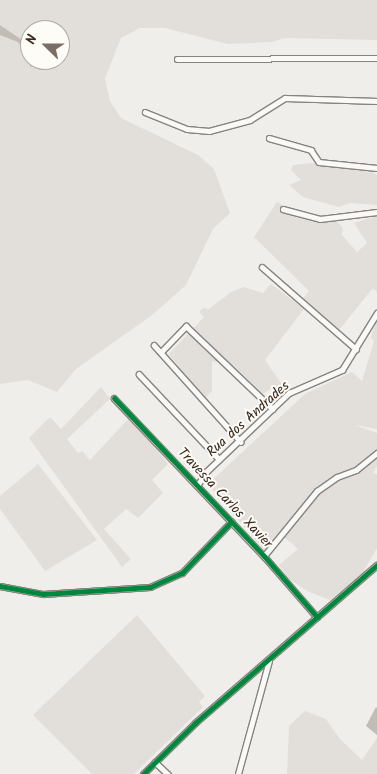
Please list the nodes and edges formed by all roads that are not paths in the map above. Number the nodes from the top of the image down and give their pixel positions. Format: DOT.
graph roads {
  1 [pos="377,58"];
  2 [pos="177,60"];
  3 [pos="377,101"];
  4 [pos="145,112"];
  5 [pos="268,138"];
  6 [pos="377,168"];
  7 [pos="284,209"];
  8 [pos="377,212"];
  9 [pos="262,267"];
  10 [pos="377,313"];
  11 [pos="154,345"];
  12 [pos="356,349"];
  13 [pos="161,352"];
  14 [pos="139,374"];
  15 [pos="114,398"];
  16 [pos="273,408"];
  17 [pos="241,442"];
  18 [pos="377,453"];
  19 [pos="219,459"];
  20 [pos="197,486"];
  21 [pos="231,522"];
  22 [pos="264,556"];
  23 [pos="377,565"];
  24 [pos="0,586"];
  25 [pos="317,617"];
  26 [pos="269,660"];
  27 [pos="155,762"];
  28 [pos="143,774"];
  29 [pos="168,774"];
  30 [pos="238,774"];
  1 -- 2 [label="street"];
  3 -- 4 [label="street"];
  5 -- 6 [label="street"];
  7 -- 8 [label="street"];
  9 -- 12 [label="street"];
  10 -- 12 [label="street, Rua dos Andrades"];
  11 -- 13 [label="street"];
  12 -- 16 [label="street, Rua dos Andrades"];
  13 -- 16 [label="street"];
  13 -- 17 [label="street"];
  14 -- 19 [label="street"];
  15 -- 20 [label="street, Travessa Carlos Xavier"];
  16 -- 17 [label="street, Rua dos Andrades"];
  17 -- 19 [label="street, Rua dos Andrades"];
  18 -- 22 [label="street"];
  19 -- 20 [label="street, Rua dos Andrades"];
  20 -- 21 [label="street, Travessa Carlos Xavier"];
  21 -- 22 [label="street, Travessa Carlos Xavier"];
  21 -- 24 [label="street"];
  22 -- 25 [label="street, Travessa Carlos Xavier"];
  23 -- 25 [label="street"];
  25 -- 26 [label="street"];
  26 -- 27 [label="street"];
  26 -- 30 [label="street"];
  27 -- 28 [label="street"];
  27 -- 29 [label="street"];
}
